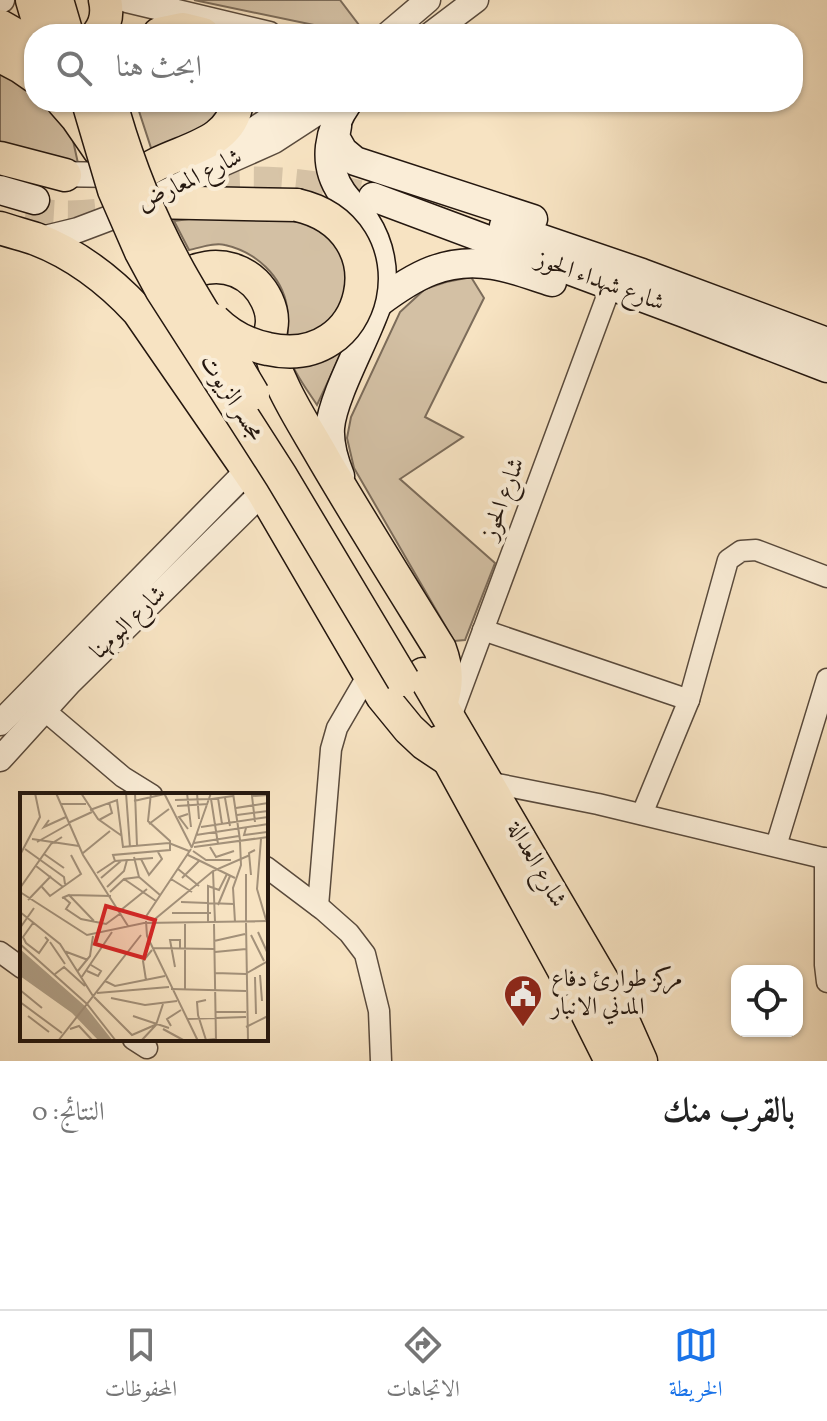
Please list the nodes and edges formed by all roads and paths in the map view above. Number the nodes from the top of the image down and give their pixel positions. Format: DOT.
graph roads {
  1 [pos="32,0"];
  2 [pos="57,0"];
  3 [pos="80,0"];
  4 [pos="105,0"];
  5 [pos="127,0"];
  6 [pos="428,0"];
  7 [pos="472,2"];
  8 [pos="39,24"];
  9 [pos="64,24"];
  10 [pos="87,24"];
  11 [pos="104,24"];
  12 [pos="227,24"];
  13 [pos="400,24"];
  14 [pos="444,24"];
  15 [pos="0,26"];
  16 [pos="22,60"];
  17 [pos="71,112"];
  18 [pos="106,112"];
  19 [pos="109,112"];
  20 [pos="234,112"];
  21 [pos="280,112"];
  22 [pos="330,112"];
  23 [pos="338,112"];
  24 [pos="339,112"];
  25 [pos="0,158"];
  26 [pos="105,160"];
  27 [pos="0,165"];
  28 [pos="65,175"];
  29 [pos="144,188"];
  30 [pos="0,190"];
  31 [pos="375,190"];
  32 [pos="19,217"];
  33 [pos="606,299"];
  34 [pos="686,302"];
  35 [pos="378,303"];
  36 [pos="202,309"];
  37 [pos="161,342"];
  38 [pos="827,342"];
  39 [pos="827,368"];
  40 [pos="256,481"];
  41 [pos="355,512"];
  42 [pos="186,533"];
  43 [pos="203,551"];
  44 [pos="827,577"];
  45 [pos="483,630"];
  46 [pos="369,673"];
  47 [pos="413,677"];
  48 [pos="827,679"];
  49 [pos="689,700"];
  50 [pos="44,710"];
  51 [pos="446,711"];
  52 [pos="0,723"];
  53 [pos="0,759"];
  54 [pos="449,760"];
  55 [pos="487,782"];
  56 [pos="149,793"];
  57 [pos="642,814"];
  58 [pos="776,846"];
  59 [pos="826,858"];
  60 [pos="268,868"];
  61 [pos="318,906"];
  62 [pos="0,952"];
  63 [pos="20,967"];
  64 [pos="827,982"];
  65 [pos="381,1061"];
  66 [pos="611,1061"];
  67 [pos="641,1061"];
  1 -- 8 [label="main road"];
  2 -- 9 [label="main road"];
  3 -- 10 [label="main road"];
  4 -- 11 [label="main road"];
  5 -- 12 [label="street"];
  6 -- 13 [label="street"];
  7 -- 14 [label="street"];
  15 -- 16 [label="main road"];
  17 -- 26 [label="main road, bridge"];
  18 -- 26 [label="main road, مجسر الزيوت, bridge"];
  19 -- 36 [label="main road, مجسر الزيوت, bridge"];
  20 -- 29 [label="main road"];
  21 -- 29 [label="street, شارع المعارض"];
  22 -- 29 [label="street, شارع المعارض"];
  23 -- 35 [label="main road"];
  24 -- 34 [label="main road"];
  25 -- 28 [label="main road"];
  26 -- 47 [label="main road, مجسر الزيوت, bridge"];
  27 -- 28 [label="street, شارع المعارض"];
  28 -- 29 [label="street, شارع المعارض"];
  29 -- 32 [label="street, شارع المعارض"];
  29 -- 36 [label="main road, bridge"];
  30 -- 32 [label="main road"];
  31 -- 34 [label="main road, شارع شهداء الحوز"];
  32 -- 37 [label="main road"];
  33 -- 34 [label="main road"];
  33 -- 35 [label="main road"];
  33 -- 45 [label="street, شارع الحوز"];
  34 -- 38 [label="main road, شارع شهداء الحوز"];
  34 -- 39 [label="main road, شارع شهداء الحوز"];
  35 -- 41 [label="main road"];
  36 -- 47 [label="main road, مجسر الزيوت, bridge"];
  37 -- 40 [label="main road"];
  37 -- 41 [label="main road"];
  40 -- 42 [label="street, شارع البومهنا"];
  40 -- 43 [label="street, شارع البومهنا"];
  40 -- 46 [label="main road"];
  41 -- 51 [label="main road"];
  42 -- 43 [label="street"];
  42 -- 52 [label="street, شارع البومهنا"];
  43 -- 50 [label="street, شارع البومهنا"];
  44 -- 49 [label="street"];
  45 -- 49 [label="street"];
  45 -- 51 [label="street, شارع الحوز"];
  46 -- 54 [label="main road"];
  46 -- 61 [label="street"];
  47 -- 51 [label="main road, شارع العدالة"];
  47 -- 54 [label="main road, شارع العدالة"];
  48 -- 58 [label="street"];
  49 -- 57 [label="street"];
  50 -- 53 [label="street, شارع البومهنا"];
  50 -- 56 [label="street"];
  51 -- 55 [label="main road, شارع العدالة"];
  54 -- 66 [label="main road, شارع العدالة"];
  55 -- 57 [label="street"];
  55 -- 67 [label="main road, شارع العدالة"];
  57 -- 58 [label="street"];
  58 -- 59 [label="street"];
  59 -- 64 [label="street"];
  60 -- 61 [label="street"];
  61 -- 65 [label="street"];
  62 -- 63 [label="street"];
}
